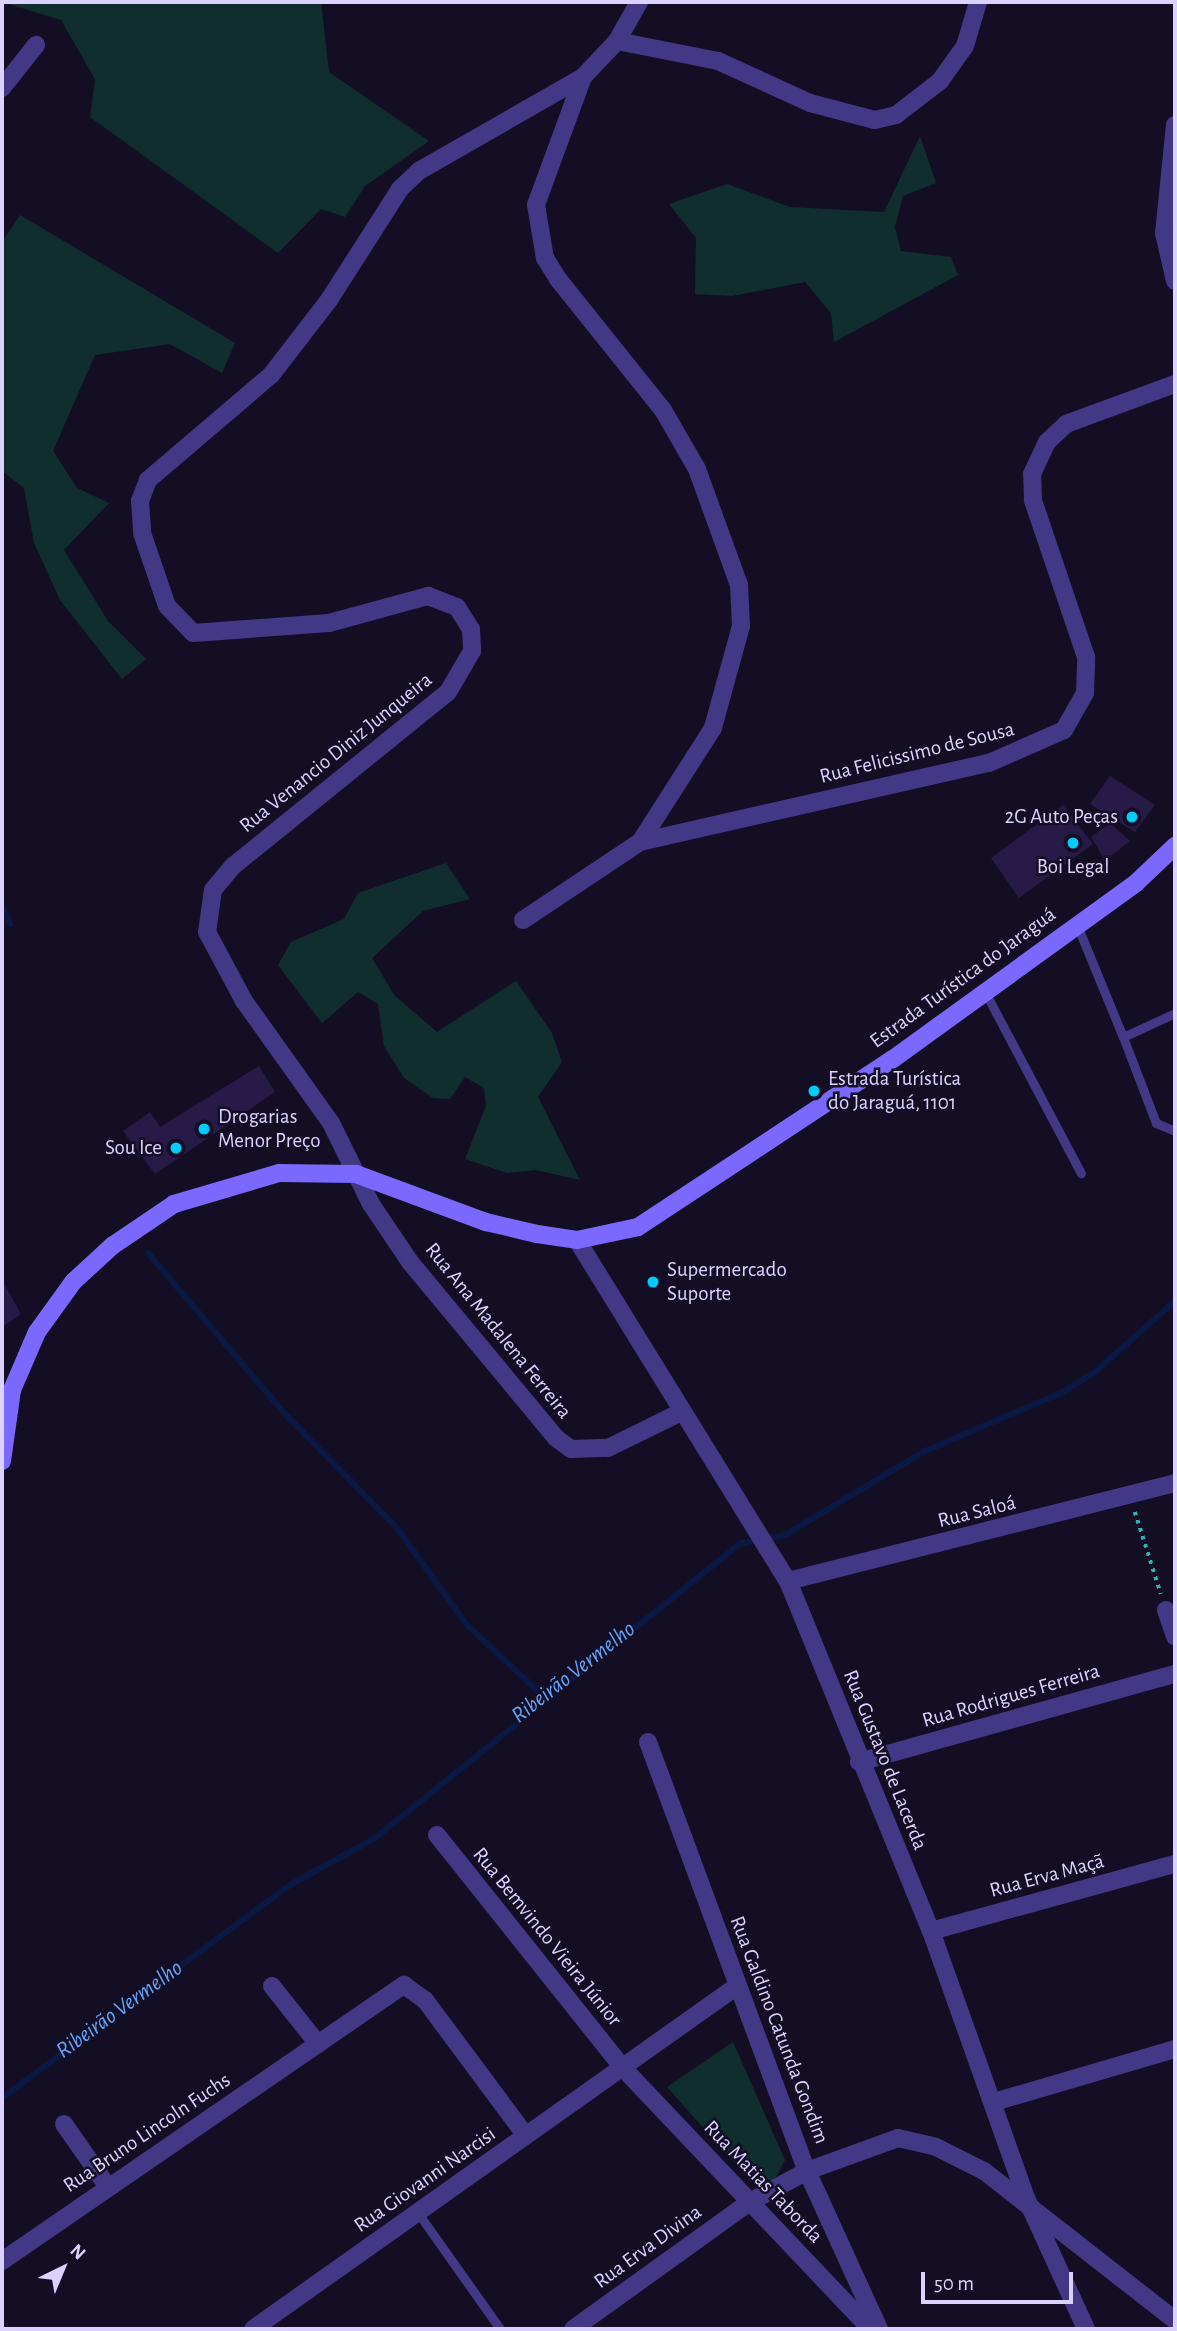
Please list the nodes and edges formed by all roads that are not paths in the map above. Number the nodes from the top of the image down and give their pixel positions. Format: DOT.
graph roads {
  1 [pos="639,2"];
  2 [pos="978,2"];
  3 [pos="618,41"];
  4 [pos="36,44"];
  5 [pos="583,77"];
  6 [pos="3,84"];
  7 [pos="1175,125"];
  8 [pos="1175,281"];
  9 [pos="1175,384"];
  10 [pos="640,842"];
  11 [pos="1175,846"];
  12 [pos="523,920"];
  13 [pos="1076,924"];
  14 [pos="984,990"];
  15 [pos="1175,1013"];
  16 [pos="1123,1037"];
  17 [pos="1175,1131"];
  18 [pos="1081,1172"];
  19 [pos="356,1174"];
  20 [pos="577,1240"];
  21 [pos="20,1363"];
  22 [pos="2,1378"];
  23 [pos="679,1413"];
  24 [pos="3,1441"];
  25 [pos="2,1461"];
  26 [pos="1175,1483"];
  27 [pos="784,1574"];
  28 [pos="1166,1610"];
  29 [pos="1175,1636"];
  30 [pos="1175,1674"];
  31 [pos="648,1742"];
  32 [pos="859,1762"];
  33 [pos="437,1835"];
  34 [pos="1175,1864"];
  35 [pos="931,1931"];
  36 [pos="272,1986"];
  37 [pos="737,1986"];
  38 [pos="318,2044"];
  39 [pos="1175,2049"];
  40 [pos="622,2067"];
  41 [pos="994,2102"];
  42 [pos="64,2124"];
  43 [pos="526,2136"];
  44 [pos="807,2171"];
  45 [pos="108,2187"];
  46 [pos="1027,2200"];
  47 [pos="750,2202"];
  48 [pos="418,2213"];
  49 [pos="2,2261"];
  50 [pos="1175,2320"];
  51 [pos="253,2329"];
  52 [pos="500,2329"];
  53 [pos="573,2329"];
  54 [pos="871,2329"];
  55 [pos="879,2329"];
  56 [pos="1086,2329"];
  1 -- 3 [label="street"];
  2 -- 3 [label="street"];
  3 -- 5 [label="street"];
  4 -- 6 [label="street"];
  5 -- 10 [label="street"];
  5 -- 19 [label="street, Rua Venancio Diniz Junqueira"];
  7 -- 8 [label="street"];
  9 -- 10 [label="street, Rua Felicissimo de Sousa"];
  10 -- 12 [label="street, Rua Felicissimo de Sousa"];
  11 -- 13 [label="main road, Estrada Turística do Jaraguá"];
  13 -- 14 [label="main road, Estrada Turística do Jaraguá"];
  13 -- 16 [label="lane"];
  14 -- 18 [label="lane"];
  14 -- 20 [label="main road, Estrada Turística do Jaraguá"];
  15 -- 16 [label="lane"];
  16 -- 17 [label="lane"];
  19 -- 20 [label="main road, Estrada Turística do Jaraguá"];
  19 -- 21 [label="main road, Estrada Turística do Jaraguá"];
  19 -- 23 [label="street, Rua Ana Madalena Ferreira"];
  20 -- 23 [label="street, Rua Gustavo de Lacerda"];
  21 -- 22 [label="main road"];
  21 -- 24 [label="main road, Estrada Turística do Jaraguá"];
  23 -- 27 [label="street, Rua Gustavo de Lacerda"];
  24 -- 25 [label="main road, Estrada Turística do Jaraguá"];
  26 -- 27 [label="street, Rua Saloá"];
  27 -- 32 [label="street, Rua Gustavo de Lacerda"];
  28 -- 29 [label="street"];
  30 -- 32 [label="street, Rua Rodrigues Ferreira"];
  31 -- 37 [label="street, Rua Galdino Catunda Gondim"];
  32 -- 35 [label="street, Rua Gustavo de Lacerda"];
  33 -- 40 [label="street, Rua Bemvindo Vieira Júnior"];
  34 -- 35 [label="street, Rua Erva Maçã"];
  35 -- 41 [label="street, Rua Gustavo de Lacerda"];
  36 -- 38 [label="street"];
  37 -- 40 [label="street, Rua Giovanni Narcisi"];
  37 -- 44 [label="street, Rua Galdino Catunda Gondim"];
  38 -- 43 [label="street, Rua Bruno Lincoln Fuchs"];
  38 -- 45 [label="street, Rua Bruno Lincoln Fuchs"];
  39 -- 41 [label="street"];
  40 -- 43 [label="street, Rua Giovanni Narcisi"];
  40 -- 47 [label="street, Rua Matias Taborda"];
  41 -- 46 [label="street, Rua Gustavo de Lacerda"];
  42 -- 45 [label="street"];
  43 -- 48 [label="street, Rua Giovanni Narcisi"];
  44 -- 46 [label="street, Rua Erva Divina"];
  44 -- 47 [label="street, Rua Erva Divina"];
  44 -- 55 [label="street, Rua Galdino Catunda Gondim"];
  45 -- 49 [label="street, Rua Bruno Lincoln Fuchs"];
  46 -- 50 [label="street, Rua Erva Divina"];
  46 -- 56 [label="street, Rua Gustavo de Lacerda"];
  47 -- 53 [label="street, Rua Erva Divina"];
  47 -- 54 [label="street, Rua Matias Taborda"];
  48 -- 51 [label="street, Rua Giovanni Narcisi"];
  48 -- 52 [label="lane"];
}
